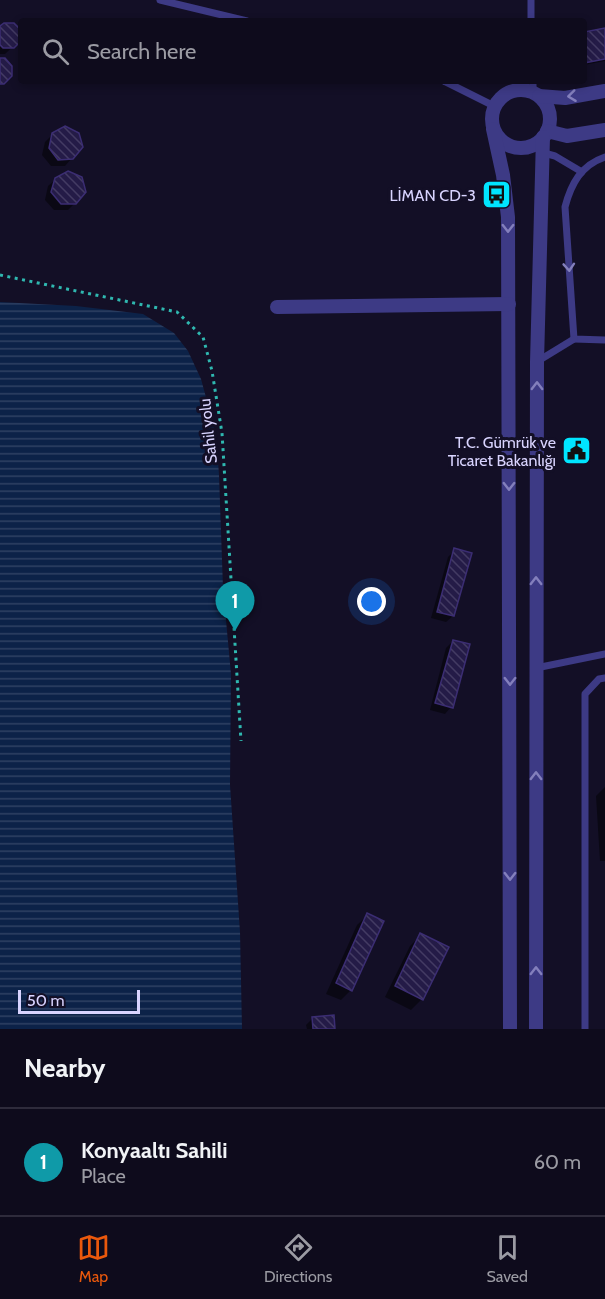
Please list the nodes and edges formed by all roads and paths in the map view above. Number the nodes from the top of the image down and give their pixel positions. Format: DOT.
graph roads {
  1 [pos="160,0"];
  2 [pos="531,0"];
  3 [pos="235,18"];
  4 [pos="531,18"];
  5 [pos="450,84"];
  6 [pos="535,90"];
  7 [pos="605,91"];
  8 [pos="494,106"];
  9 [pos="493,129"];
  10 [pos="605,130"];
  11 [pos="545,134"];
  12 [pos="544,153"];
  13 [pos="605,157"];
  14 [pos="582,172"];
  15 [pos="0,274"];
  16 [pos="509,304"];
  17 [pos="277,307"];
  18 [pos="574,339"];
  19 [pos="605,340"];
  20 [pos="537,362"];
  21 [pos="605,654"];
  22 [pos="536,668"];
  23 [pos="605,678"];
  24 [pos="241,741"];
  25 [pos="510,1024"];
  26 [pos="536,1024"];
  27 [pos="585,1029"];
  1 -- 3 [label="lane"];
  2 -- 4 [label="lane"];
  5 -- 8 [label="lane"];
  7 -- 6 [label="street, one-way"];
  6 -- 8 [label="street"];
  6 -- 11 [label="street"];
  8 -- 9 [label="street"];
  9 -- 11 [label="street"];
  9 -- 16 [label="street, one-way"];
  10 -- 11 [label="street"];
  11 -- 12 [label="street"];
  12 -- 14 [label="lane"];
  12 -- 20 [label="street"];
  13 -- 14 [label="lane"];
  14 -- 18 [label="lane, one-way"];
  15 -- 24 [label="path, Sahil yolu"];
  16 -- 17 [label="street"];
  16 -- 25 [label="street, one-way"];
  18 -- 19 [label="lane"];
  18 -- 20 [label="lane"];
  22 -- 20 [label="street, one-way"];
  21 -- 22 [label="lane"];
  26 -- 22 [label="street, one-way"];
  23 -- 27 [label="lane"];
  25 -- 26 [label="street"];
}
